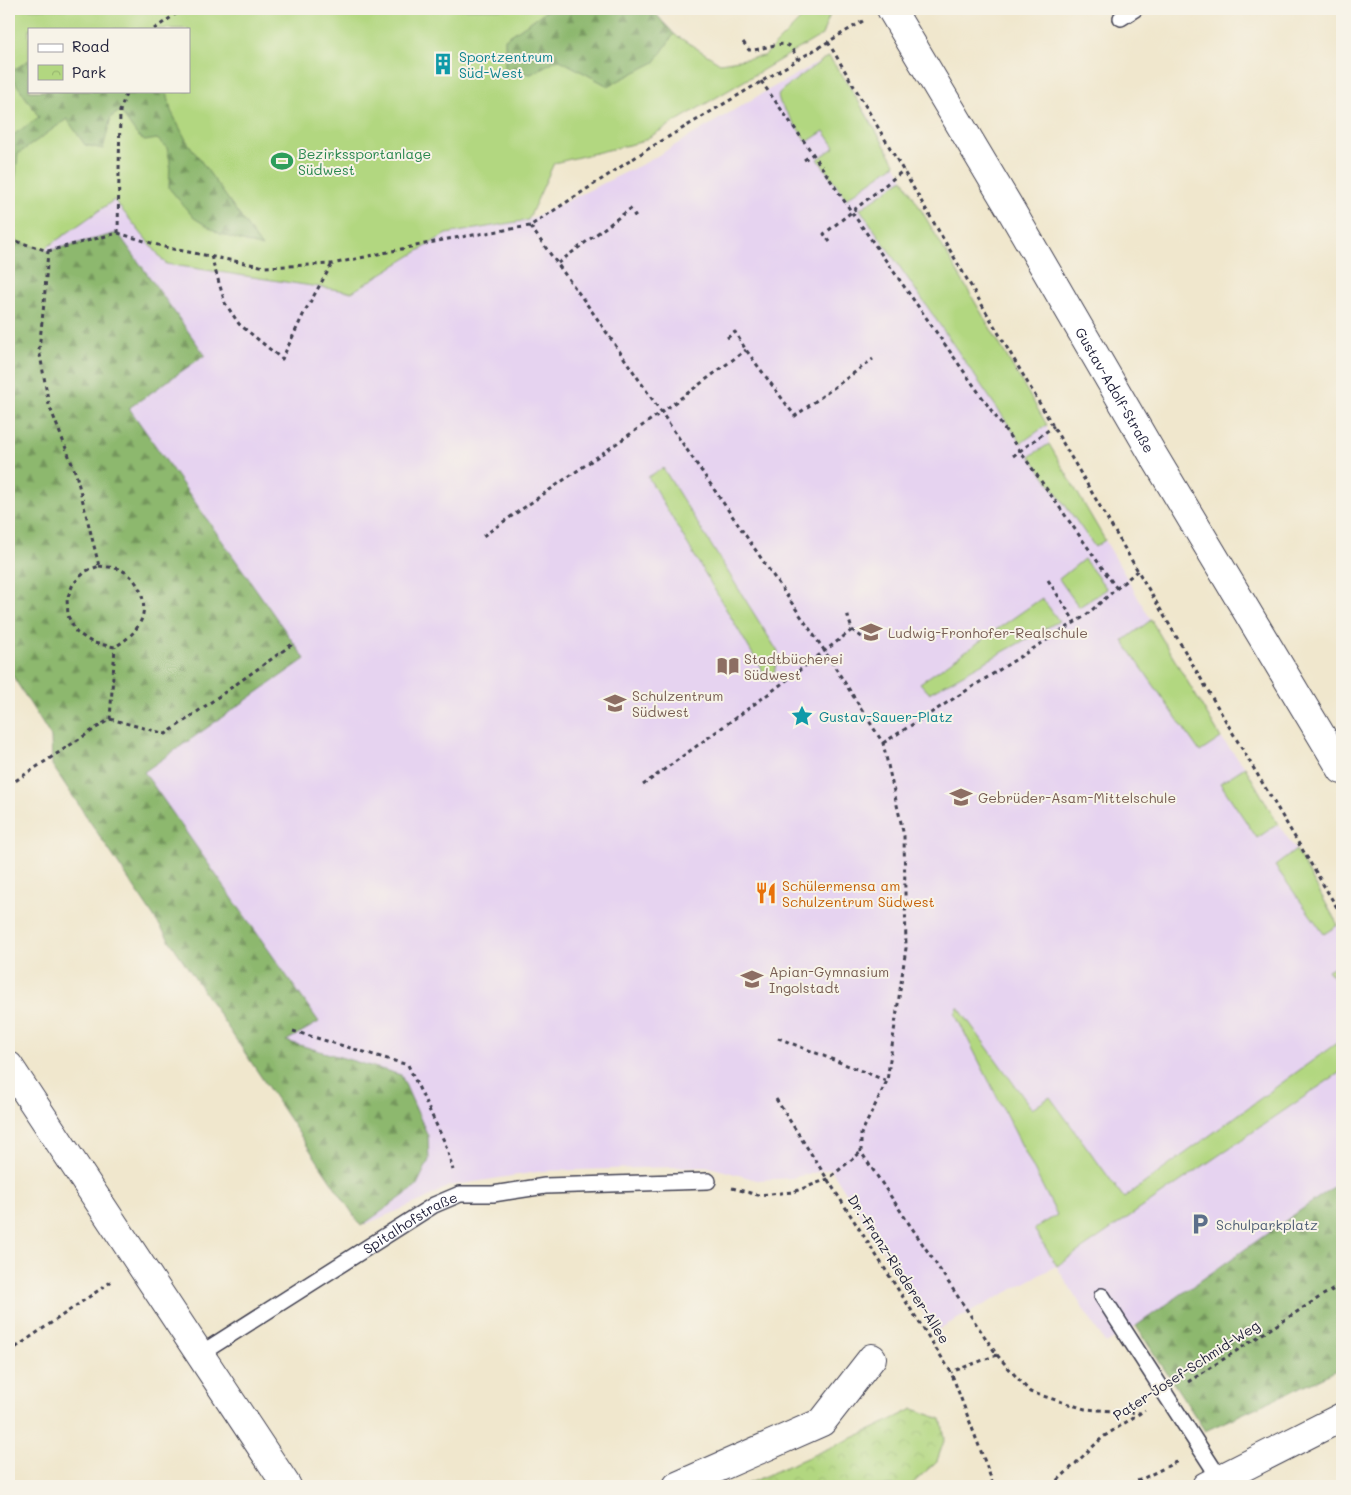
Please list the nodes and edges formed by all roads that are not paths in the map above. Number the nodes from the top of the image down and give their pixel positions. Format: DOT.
graph roads {
  1 [pos="1135,9"];
  2 [pos="880,13"];
  3 [pos="1121,18"];
  4 [pos="1342,770"];
  5 [pos="9,1066"];
  6 [pos="708,1181"];
  7 [pos="1102,1296"];
  8 [pos="200,1354"];
  9 [pos="872,1358"];
  10 [pos="1342,1417"];
  11 [pos="1213,1483"];
  12 [pos="287,1486"];
  13 [pos="678,1486"];
  1 -- 3 [label="lane"];
  2 -- 4 [label="street, Gustav-Adolf-Straße"];
  5 -- 8 [label="street"];
  6 -- 8 [label="lane, Spitalhofstraße"];
  7 -- 11 [label="lane"];
  8 -- 12 [label="street"];
  9 -- 13 [label="street"];
  10 -- 11 [label="street"];
}
